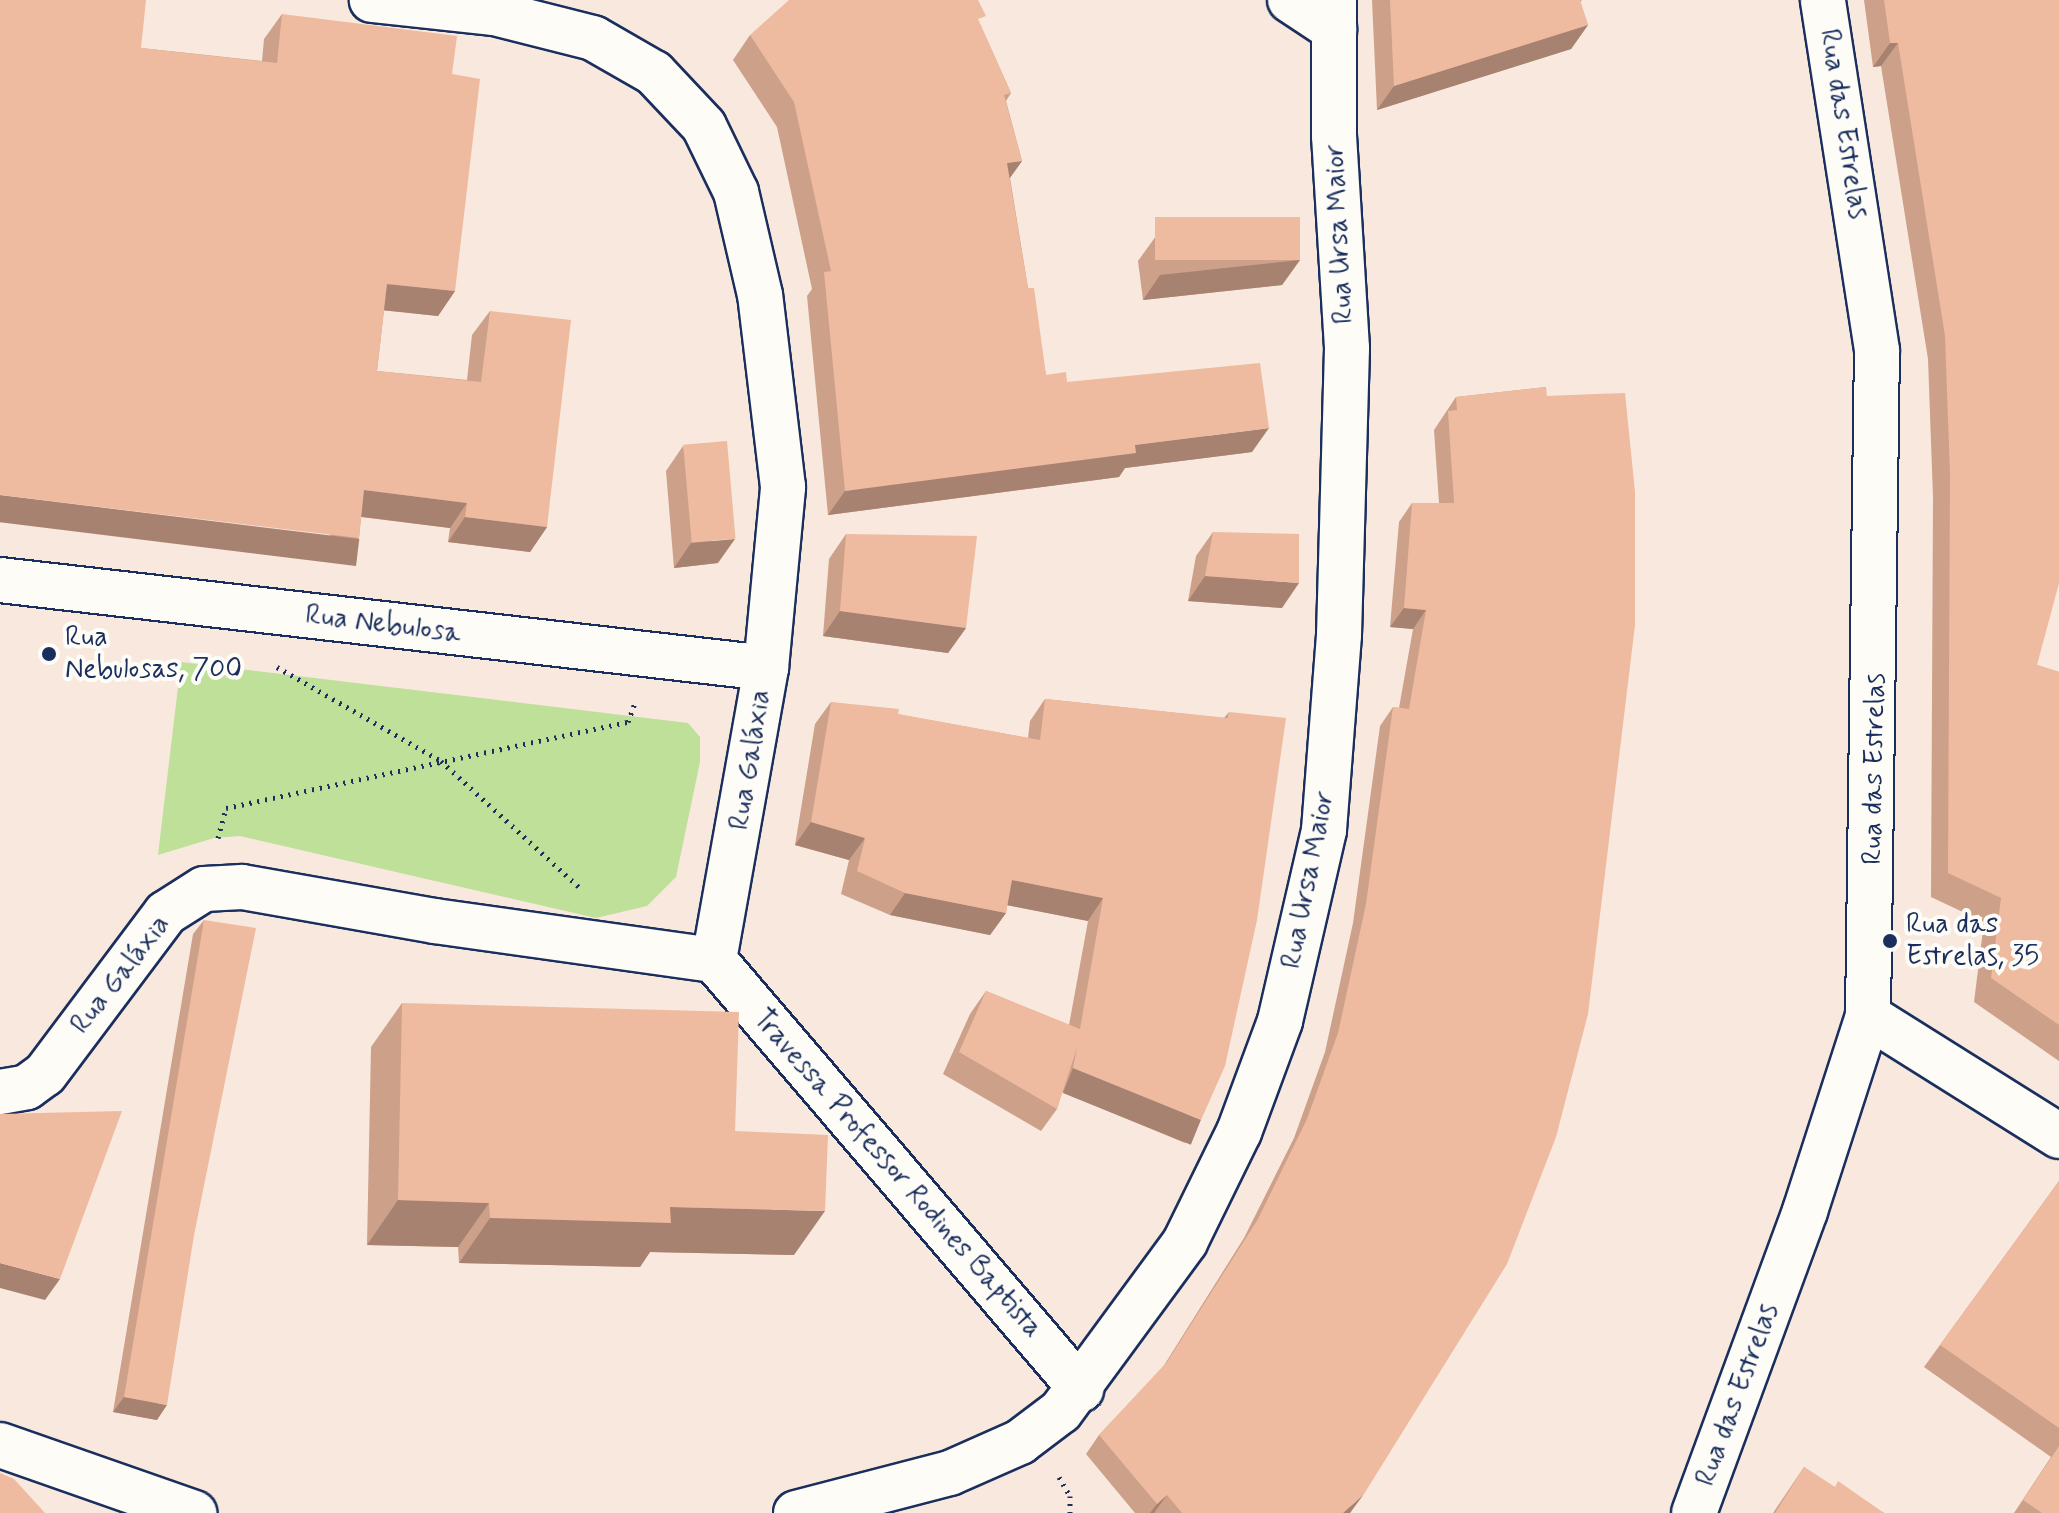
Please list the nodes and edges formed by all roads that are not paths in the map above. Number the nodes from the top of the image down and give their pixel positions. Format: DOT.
graph roads {
  1 [pos="372,0"];
  2 [pos="1290,0"];
  3 [pos="1823,0"];
  4 [pos="1334,14"];
  5 [pos="0,580"];
  6 [pos="766,668"];
  7 [pos="714,960"];
  8 [pos="1868,1016"];
  9 [pos="0,1092"];
  10 [pos="2059,1136"];
  11 [pos="1081,1389"];
  12 [pos="0,1445"];
  13 [pos="102,1496"];
  14 [pos="194,1513"];
  15 [pos="796,1513"];
  16 [pos="1694,1513"];
  1 -- 6 [label="street, Rua Galáxia"];
  2 -- 4 [label="street"];
  3 -- 8 [label="street, Rua das Estrelas"];
  4 -- 11 [label="street, Rua Ursa Maior"];
  5 -- 6 [label="street, Rua Nebulosa"];
  6 -- 7 [label="street, Rua Galáxia"];
  7 -- 9 [label="street, Rua Galáxia"];
  7 -- 11 [label="street, Travessa Professor Rodines Baptista"];
  8 -- 10 [label="street"];
  8 -- 16 [label="street, Rua das Estrelas"];
  11 -- 15 [label="street, Rua Ursa Maior"];
  12 -- 13 [label="street"];
  13 -- 14 [label="street"];
}
